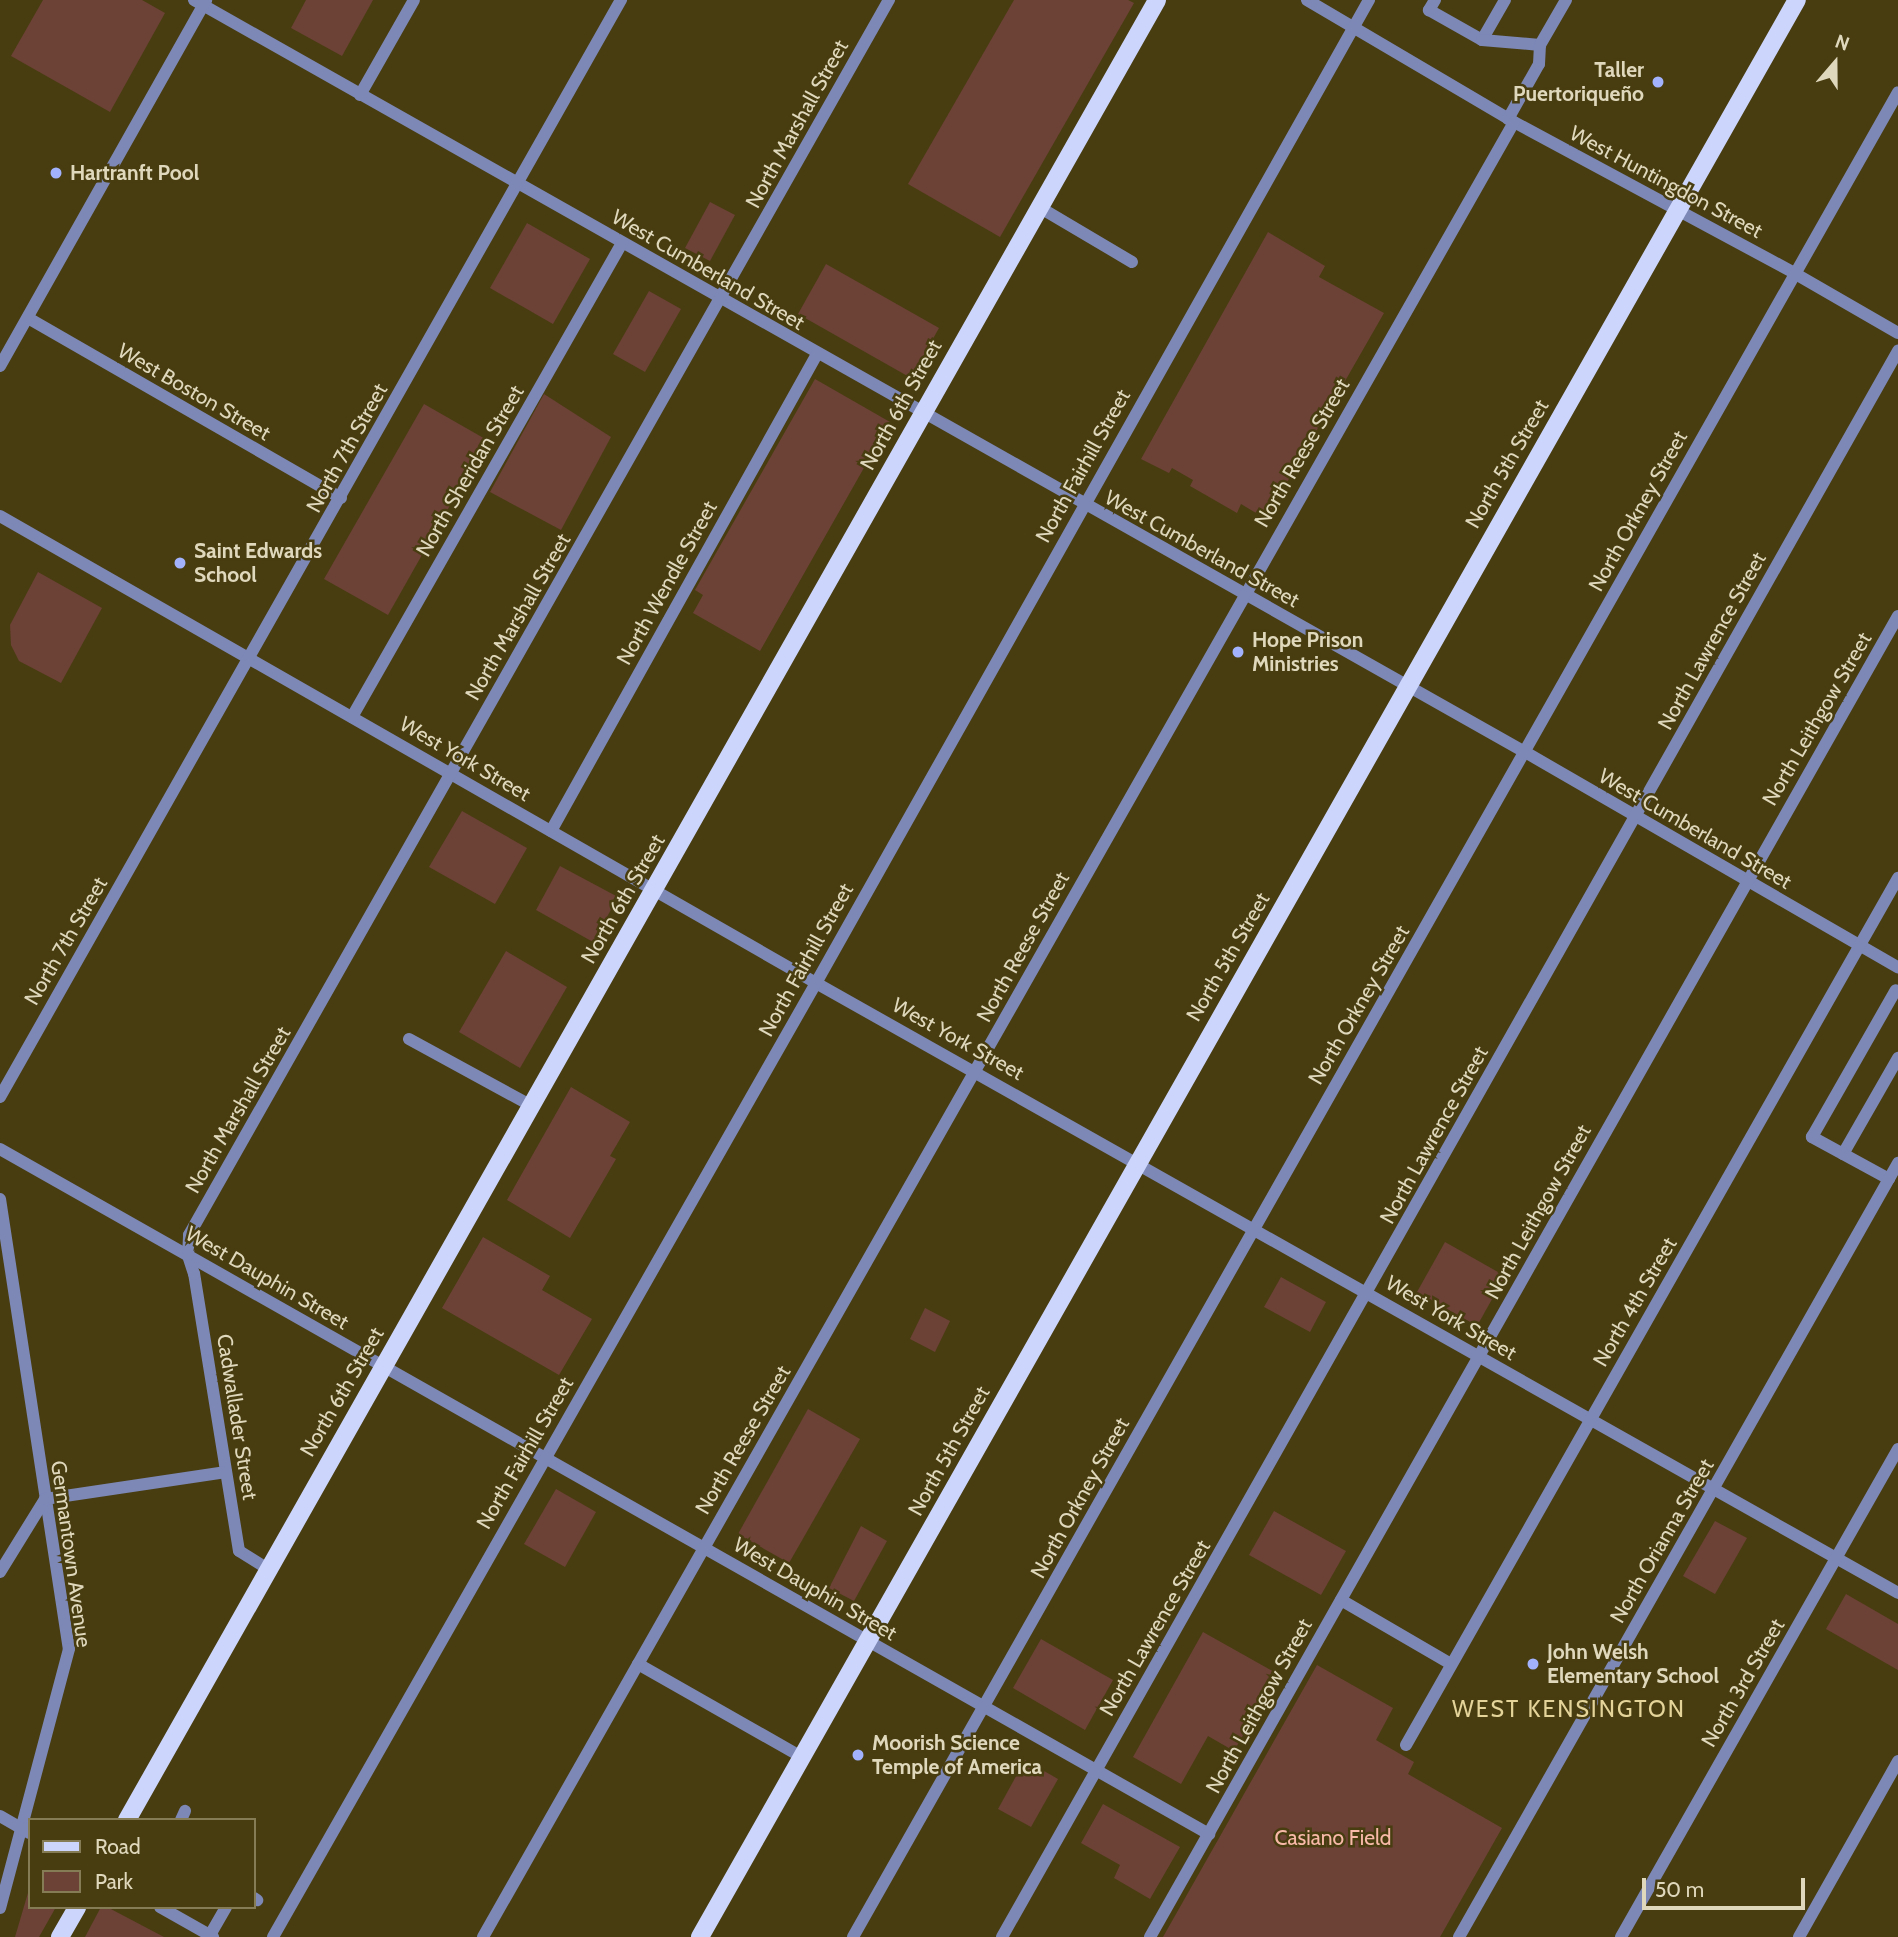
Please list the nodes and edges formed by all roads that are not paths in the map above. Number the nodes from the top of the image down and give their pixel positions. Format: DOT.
graph roads {
  1 [pos="414,0"];
  2 [pos="621,0"];
  3 [pos="889,0"];
  4 [pos="1157,0"];
  5 [pos="1307,0"];
  6 [pos="1368,0"];
  7 [pos="1435,0"];
  8 [pos="1506,0"];
  9 [pos="1566,0"];
  10 [pos="1797,0"];
  11 [pos="201,2"];
  12 [pos="1353,27"];
  13 [pos="1482,40"];
  14 [pos="1540,46"];
  15 [pos="1898,92"];
  16 [pos="360,95"];
  17 [pos="1511,121"];
  18 [pos="516,181"];
  19 [pos="1039,207"];
  20 [pos="1677,211"];
  21 [pos="622,243"];
  22 [pos="1132,262"];
  23 [pos="1794,273"];
  24 [pos="721,298"];
  25 [pos="28,318"];
  26 [pos="1898,333"];
  27 [pos="1898,351"];
  28 [pos="817,355"];
  29 [pos="0,366"];
  30 [pos="922,413"];
  31 [pos="341,498"];
  32 [pos="1083,505"];
  33 [pos="0,516"];
  34 [pos="1243,594"];
  35 [pos="1898,617"];
  36 [pos="249,659"];
  37 [pos="1408,686"];
  38 [pos="352,717"];
  39 [pos="1525,752"];
  40 [pos="452,774"];
  41 [pos="1636,815"];
  42 [pos="551,831"];
  43 [pos="1898,878"];
  44 [pos="1746,881"];
  45 [pos="655,891"];
  46 [pos="1860,946"];
  47 [pos="1898,967"];
  48 [pos="816,982"];
  49 [pos="1896,990"];
  50 [pos="409,1039"];
  51 [pos="1898,1058"];
  52 [pos="975,1071"];
  53 [pos="0,1097"];
  54 [pos="531,1106"];
  55 [pos="0,1149"];
  56 [pos="1843,1154"];
  57 [pos="1137,1163"];
  58 [pos="1898,1163"];
  59 [pos="1889,1179"];
  60 [pos="0,1199"];
  61 [pos="1254,1228"];
  62 [pos="188,1256"];
  63 [pos="1368,1293"];
  64 [pos="1479,1356"];
  65 [pos="383,1366"];
  66 [pos="1590,1419"];
  67 [pos="1898,1449"];
  68 [pos="545,1458"];
  69 [pos="226,1472"];
  70 [pos="1713,1489"];
  71 [pos="45,1499"];
  72 [pos="704,1548"];
  73 [pos="1836,1558"];
  74 [pos="268,1569"];
  75 [pos="0,1572"];
  76 [pos="1898,1594"];
  77 [pos="1341,1600"];
  78 [pos="868,1641"];
  79 [pos="638,1664"];
  80 [pos="1451,1664"];
  81 [pos="984,1707"];
  82 [pos="1406,1745"];
  83 [pos="802,1757"];
  84 [pos="1898,1760"];
  85 [pos="1097,1770"];
  86 [pos="0,1816"];
  87 [pos="29,1818"];
  88 [pos="128,1818"];
  89 [pos="26,1831"];
  90 [pos="1209,1834"];
  91 [pos="0,1908"];
  92 [pos="76,1909"];
  93 [pos="164,1909"];
  94 [pos="225,1909"];
  95 [pos="211,1936"];
  96 [pos="60,1937"];
  97 [pos="273,1937"];
  98 [pos="484,1937"];
  99 [pos="700,1937"];
  100 [pos="853,1937"];
  101 [pos="1002,1937"];
  102 [pos="1150,1937"];
  103 [pos="1459,1937"];
  104 [pos="1621,1937"];
  105 [pos="1799,1937"];
  1 -- 16 [label="street"];
  2 -- 18 [label="street, North 7th Street"];
  3 -- 24 [label="street, North Marshall Street"];
  4 -- 19 [label="main road, North 6th Street"];
  5 -- 12 [label="street, West Huntingdon Street"];
  6 -- 12 [label="street, North Fairhill Street"];
  7 -- 13 [label="street"];
  8 -- 13 [label="street"];
  9 -- 14 [label="street, North Reese Street"];
  10 -- 20 [label="main road, North 5th Street"];
  11 -- 16 [label="street, West Cumberland Street"];
  11 -- 25 [label="street"];
  12 -- 17 [label="street, West Huntingdon Street"];
  12 -- 32 [label="street, North Fairhill Street"];
  13 -- 14 [label="street"];
  14 -- 17 [label="street, North Reese Street"];
  15 -- 23 [label="street, North Orkney Street"];
  16 -- 18 [label="street, West Cumberland Street"];
  17 -- 20 [label="street, West Huntingdon Street"];
  17 -- 34 [label="street, North Reese Street"];
  18 -- 21 [label="street, West Cumberland Street"];
  18 -- 31 [label="street, North 7th Street"];
  19 -- 22 [label="street"];
  19 -- 30 [label="main road, North 6th Street"];
  20 -- 23 [label="street, West Huntingdon Street"];
  20 -- 37 [label="main road, North 5th Street"];
  21 -- 24 [label="street, West Cumberland Street"];
  21 -- 38 [label="street, North Sheridan Street"];
  23 -- 26 [label="street, West Huntingdon Street"];
  23 -- 39 [label="street, North Orkney Street"];
  24 -- 28 [label="street, West Cumberland Street"];
  24 -- 40 [label="street, North Marshall Street"];
  25 -- 29 [label="street"];
  25 -- 31 [label="street, West Boston Street"];
  27 -- 41 [label="street, North Lawrence Street"];
  28 -- 30 [label="street, West Cumberland Street"];
  28 -- 42 [label="street, North Wendle Street"];
  30 -- 32 [label="street, West Cumberland Street"];
  30 -- 45 [label="main road, North 6th Street"];
  31 -- 36 [label="street, North 7th Street"];
  32 -- 34 [label="street, West Cumberland Street"];
  32 -- 48 [label="street, North Fairhill Street"];
  33 -- 36 [label="street, West York Street"];
  34 -- 37 [label="street, West Cumberland Street"];
  34 -- 52 [label="street, North Reese Street"];
  35 -- 44 [label="street, North Leithgow Street"];
  36 -- 38 [label="street, West York Street"];
  36 -- 53 [label="street, North 7th Street"];
  37 -- 39 [label="street, West Cumberland Street"];
  37 -- 57 [label="main road, North 5th Street"];
  38 -- 40 [label="street, West York Street"];
  39 -- 41 [label="street, West Cumberland Street"];
  39 -- 61 [label="street, North Orkney Street"];
  40 -- 42 [label="street, West York Street"];
  40 -- 62 [label="street, North Marshall Street"];
  41 -- 44 [label="street, West Cumberland Street"];
  41 -- 63 [label="street, North Lawrence Street"];
  42 -- 45 [label="street, West York Street"];
  43 -- 46 [label="street, North 4th Street"];
  44 -- 46 [label="street, West Cumberland Street"];
  44 -- 64 [label="street, North Leithgow Street"];
  45 -- 48 [label="street, West York Street"];
  45 -- 54 [label="main road, North 6th Street"];
  46 -- 47 [label="street, West Cumberland Street"];
  46 -- 66 [label="street, North 4th Street"];
  48 -- 52 [label="street, West York Street"];
  48 -- 68 [label="street, North Fairhill Street"];
  49 -- 56 [label="street"];
  50 -- 54 [label="street"];
  51 -- 56 [label="street"];
  52 -- 57 [label="street, West York Street"];
  52 -- 72 [label="street, North Reese Street"];
  54 -- 65 [label="main road, North 6th Street"];
  55 -- 62 [label="street, West Dauphin Street"];
  56 -- 59 [label="street"];
  57 -- 61 [label="street, West York Street"];
  57 -- 78 [label="main road, North 5th Street"];
  58 -- 59 [label="street, North Orianna Street"];
  59 -- 70 [label="street, North Orianna Street"];
  60 -- 71 [label="street, Germantown Avenue"];
  61 -- 63 [label="street, West York Street"];
  61 -- 81 [label="street, North Orkney Street"];
  62 -- 65 [label="street, West Dauphin Street"];
  62 -- 69 [label="street, Cadwallader Street"];
  63 -- 64 [label="street, West York Street"];
  63 -- 85 [label="street, North Lawrence Street"];
  64 -- 66 [label="street, West York Street"];
  64 -- 77 [label="street, North Leithgow Street"];
  65 -- 68 [label="street, West Dauphin Street"];
  65 -- 74 [label="main road, North 6th Street"];
  66 -- 70 [label="street, West York Street"];
  66 -- 80 [label="street, North 4th Street"];
  67 -- 73 [label="street, North 3rd Street"];
  68 -- 72 [label="street, West Dauphin Street"];
  68 -- 97 [label="street, North Fairhill Street"];
  69 -- 71 [label="street"];
  69 -- 74 [label="street, Cadwallader Street"];
  70 -- 73 [label="street, West York Street"];
  70 -- 103 [label="street, North Orianna Street"];
  71 -- 75 [label="street"];
  71 -- 87 [label="street, Germantown Avenue"];
  72 -- 78 [label="street, West Dauphin Street"];
  72 -- 79 [label="street, North Reese Street"];
  73 -- 76 [label="street, West York Street"];
  73 -- 104 [label="street, North 3rd Street"];
  74 -- 88 [label="main road, North 6th Street"];
  77 -- 80 [label="street"];
  77 -- 90 [label="street, North Leithgow Street"];
  78 -- 81 [label="street, West Dauphin Street"];
  78 -- 83 [label="main road, North 5th Street"];
  79 -- 83 [label="street"];
  79 -- 98 [label="street, North Reese Street"];
  80 -- 82 [label="street, North 4th Street"];
  81 -- 85 [label="street, West Dauphin Street"];
  81 -- 100 [label="street, North Orkney Street"];
  83 -- 99 [label="main road, North 5th Street"];
  84 -- 105 [label="street"];
  85 -- 90 [label="street, West Dauphin Street"];
  85 -- 101 [label="street, North Lawrence Street"];
  86 -- 89 [label="street"];
  89 -- 91 [label="street, Germantown Avenue"];
  90 -- 102 [label="street, North Leithgow Street"];
  92 -- 96 [label="main road"];
  93 -- 95 [label="street"];
  94 -- 95 [label="street"];
}
